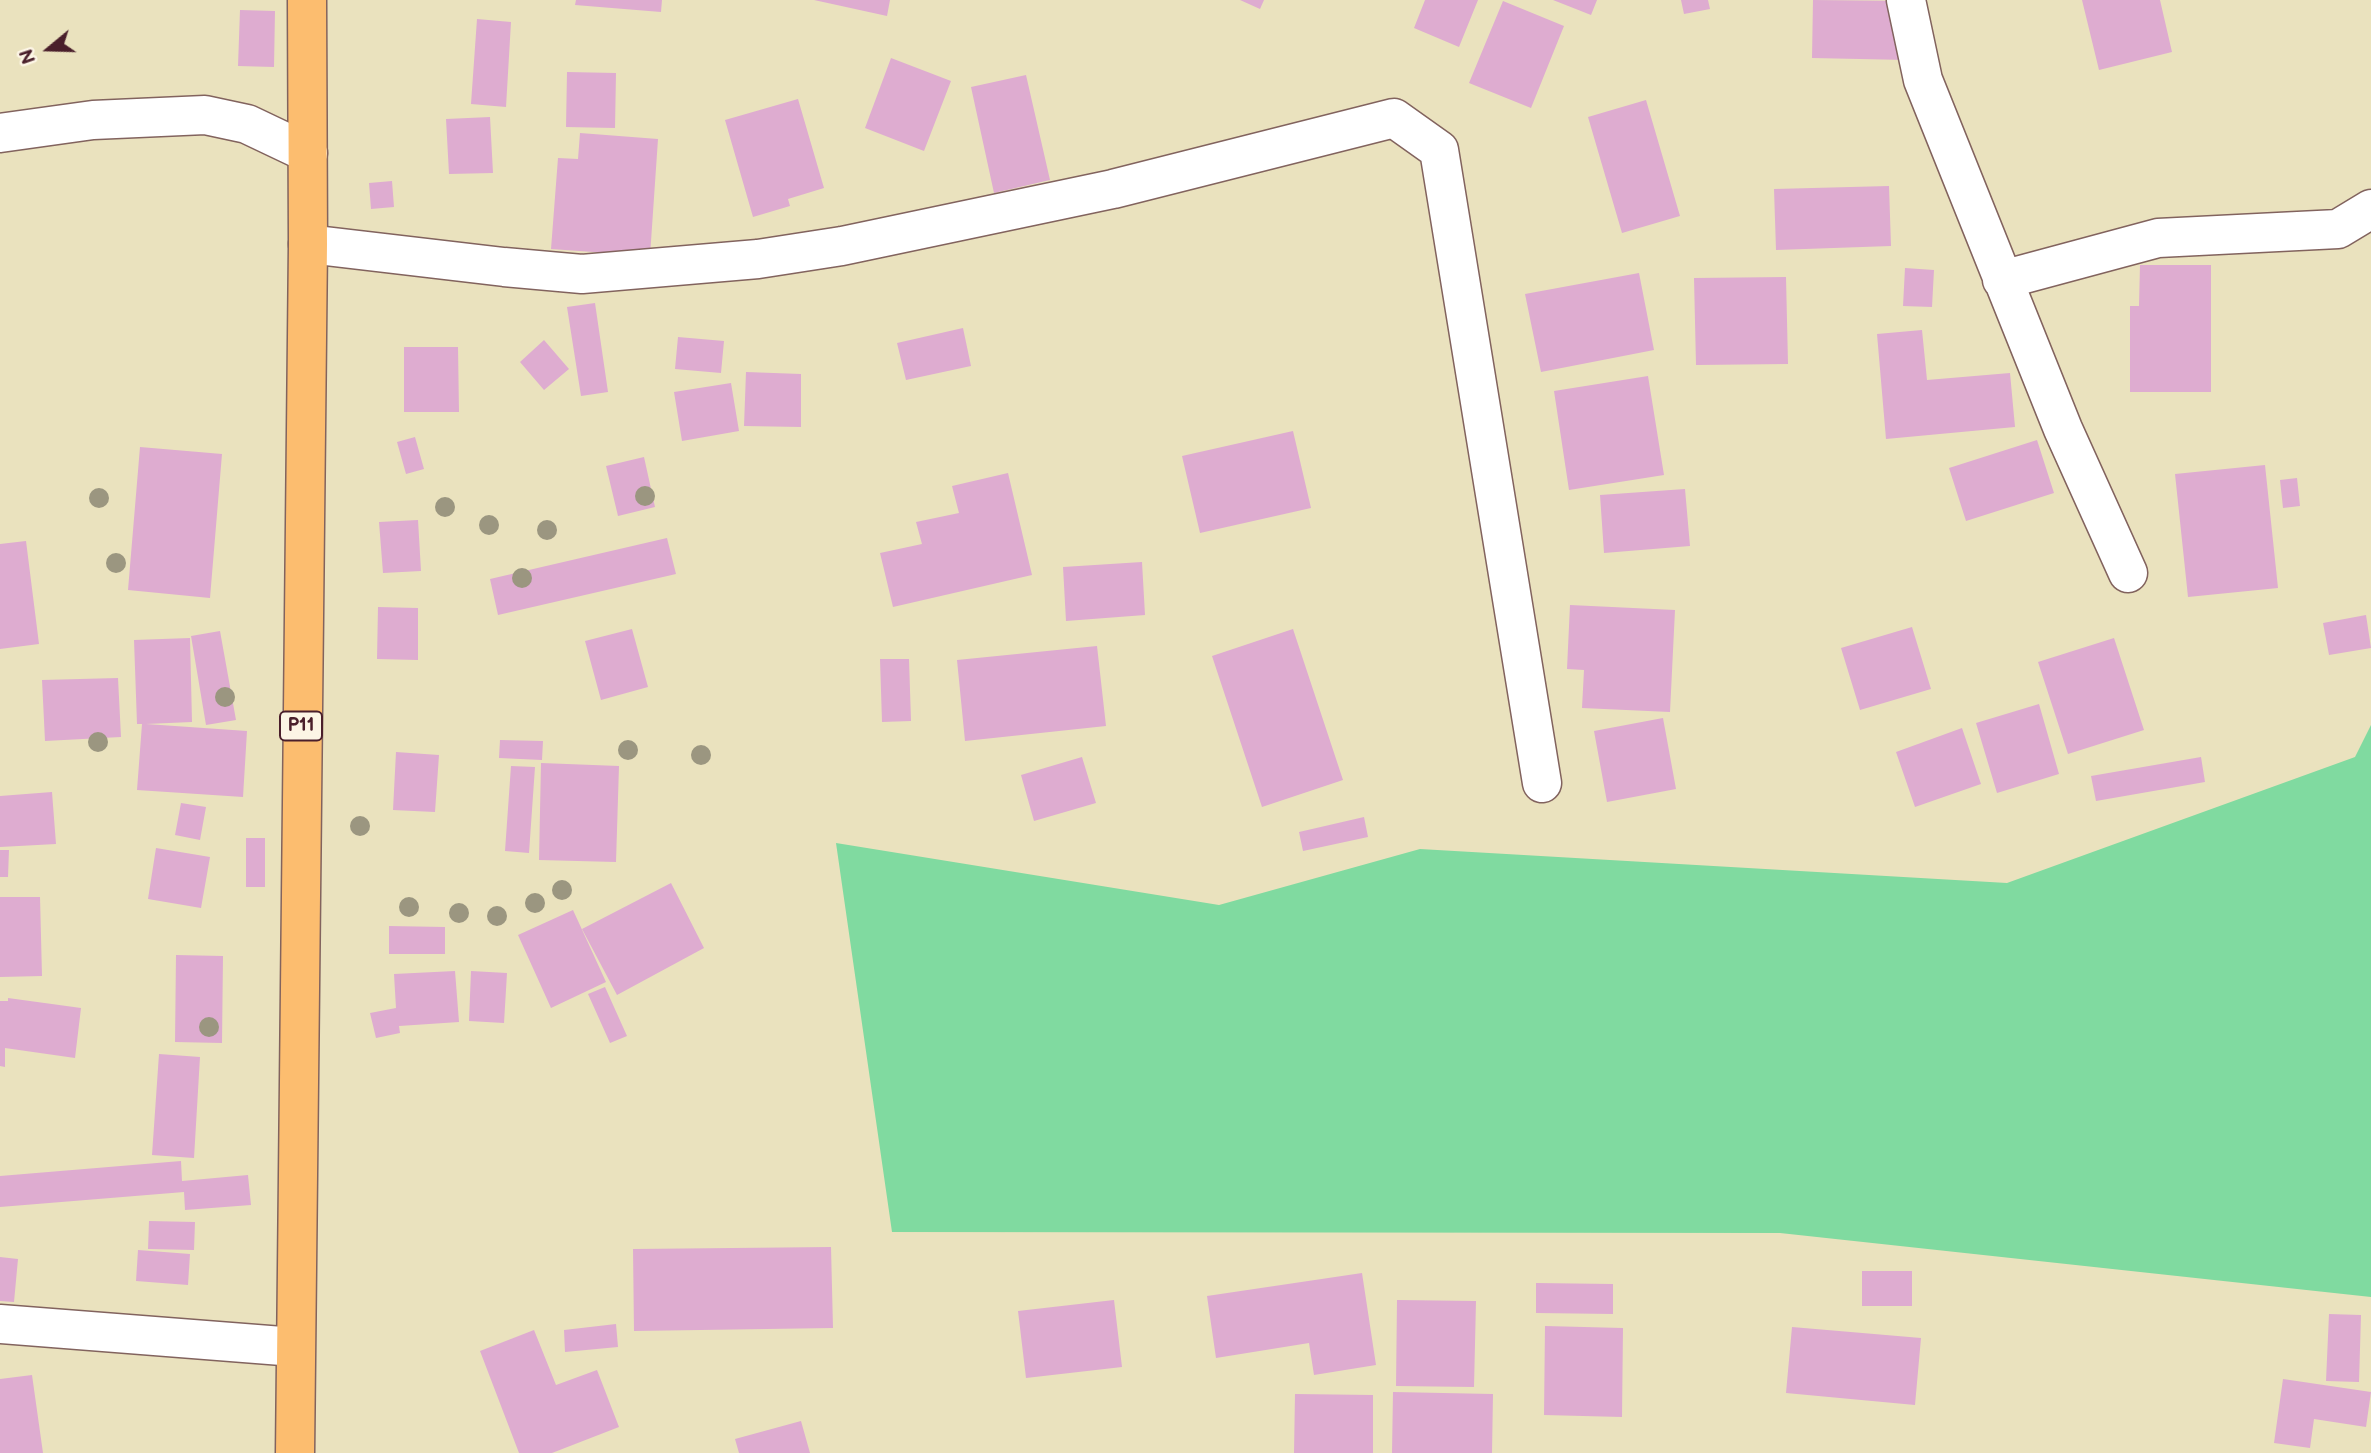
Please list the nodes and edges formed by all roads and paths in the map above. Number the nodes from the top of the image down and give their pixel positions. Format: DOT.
graph roads {
  1 [pos="307,0"];
  2 [pos="1906,0"];
  3 [pos="0,132"];
  4 [pos="308,153"];
  5 [pos="2371,209"];
  6 [pos="308,244"];
  7 [pos="2002,280"];
  8 [pos="2128,573"];
  9 [pos="1542,783"];
  10 [pos="0,1325"];
  11 [pos="295,1347"];
  12 [pos="295,1453"];
  1 -- 4 [label="main road, P11"];
  2 -- 7 [label="street"];
  3 -- 4 [label="street"];
  4 -- 6 [label="main road, P11"];
  5 -- 7 [label="street"];
  6 -- 9 [label="street"];
  6 -- 11 [label="main road, P11"];
  7 -- 8 [label="street"];
  10 -- 11 [label="street"];
  11 -- 12 [label="main road, P11"];
}
